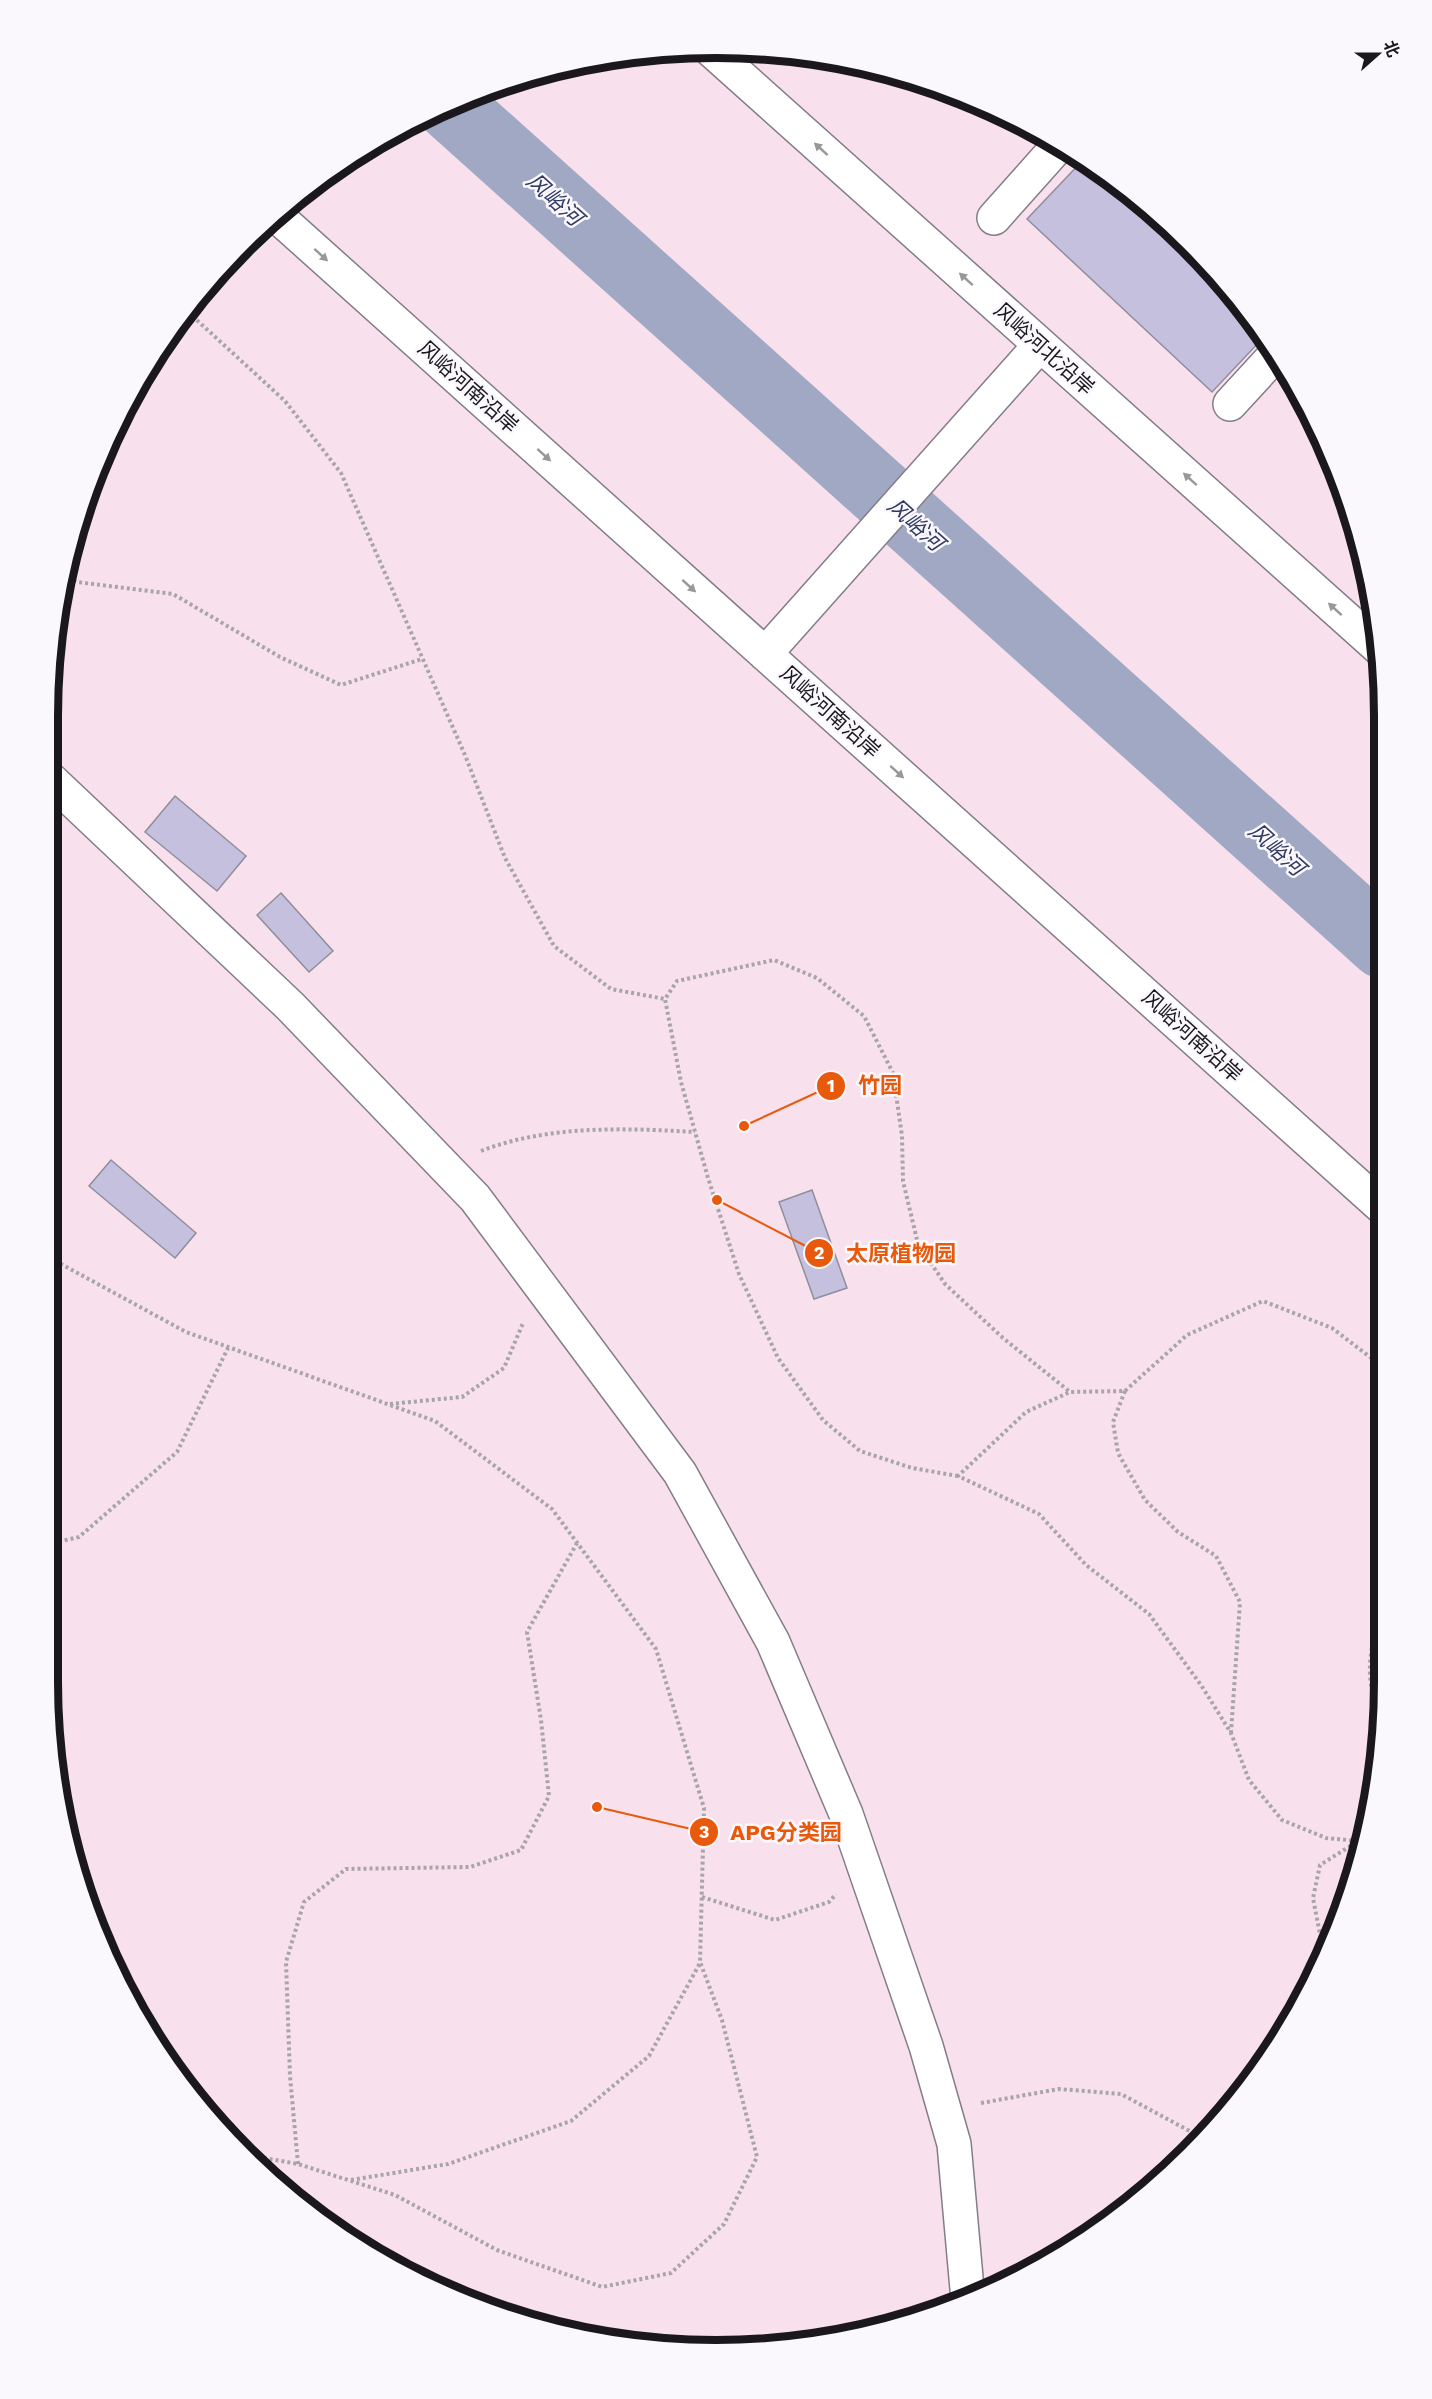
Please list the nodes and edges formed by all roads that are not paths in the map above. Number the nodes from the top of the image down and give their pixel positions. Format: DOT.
graph roads {
  1 [pos="720,58"];
  2 [pos="1053,152"];
  3 [pos="994,218"];
  4 [pos="283,221"];
  5 [pos="1040,345"];
  6 [pos="1269,361"];
  7 [pos="1230,404"];
  8 [pos="1369,639"];
  9 [pos="765,654"];
  10 [pos="58,787"];
  11 [pos="1374,1200"];
  12 [pos="967,2290"];
  5 -- 1 [label="street, 风峪河北沿岸, one-way"];
  2 -- 3 [label="street"];
  4 -- 9 [label="street, 风峪河南沿岸, one-way"];
  8 -- 5 [label="street, 风峪河北沿岸, one-way"];
  5 -- 9 [label="street"];
  6 -- 7 [label="street"];
  9 -- 11 [label="street, 风峪河南沿岸, one-way"];
  10 -- 12 [label="street"];
}
